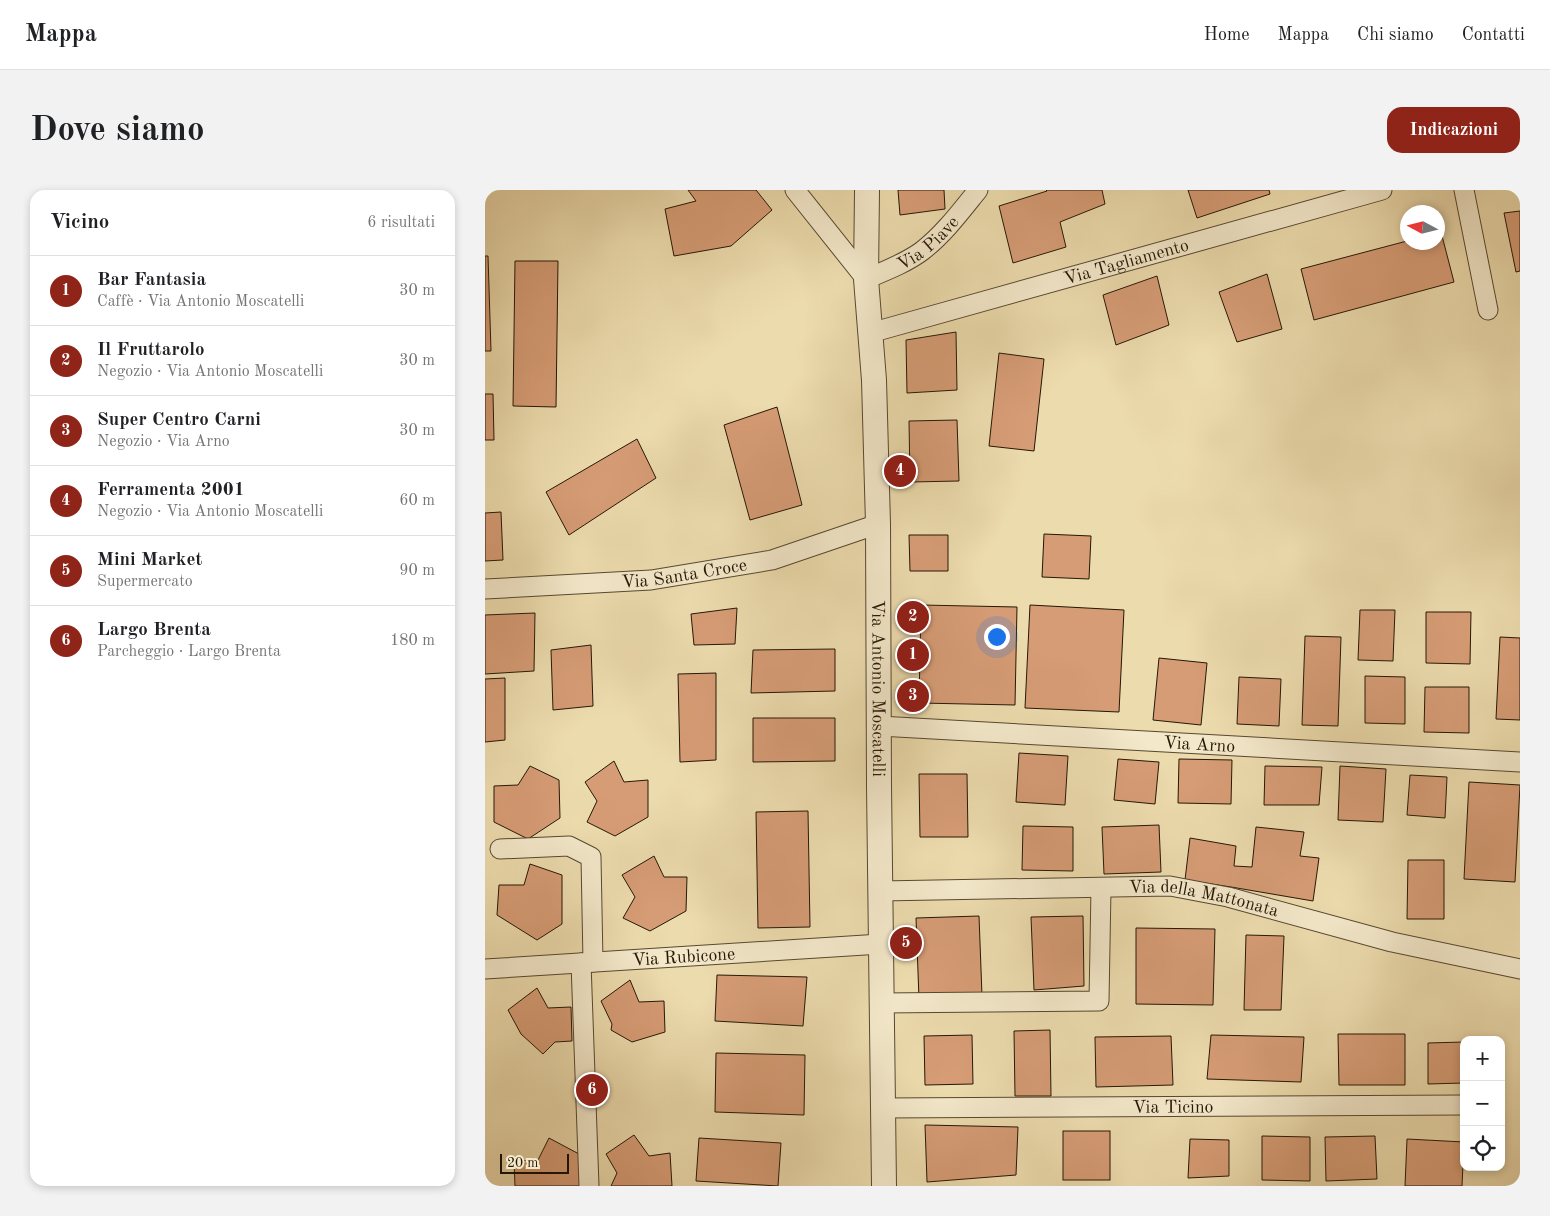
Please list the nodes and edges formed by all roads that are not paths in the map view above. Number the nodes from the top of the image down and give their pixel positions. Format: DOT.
graph roads {
  1 [pos="795,190"];
  2 [pos="867,190"];
  3 [pos="978,190"];
  4 [pos="1382,190"];
  5 [pos="1464,190"];
  6 [pos="866,279"];
  7 [pos="1488,310"];
  8 [pos="870,334"];
  9 [pos="878,524"];
  10 [pos="485,589"];
  11 [pos="879,726"];
  12 [pos="1520,762"];
  13 [pos="500,848"];
  14 [pos="1101,888"];
  15 [pos="880,892"];
  16 [pos="881,944"];
  17 [pos="587,962"];
  18 [pos="485,969"];
  19 [pos="1520,969"];
  20 [pos="882,1003"];
  21 [pos="1460,1105"];
  22 [pos="883,1108"];
  23 [pos="589,1186"];
  24 [pos="884,1186"];
  1 -- 6 [label="street"];
  2 -- 6 [label="street, Via Antonio Moscatelli"];
  3 -- 6 [label="street, Via Piave"];
  4 -- 8 [label="street, Via Tagliamento"];
  5 -- 7 [label="street"];
  6 -- 8 [label="street, Via Antonio Moscatelli"];
  8 -- 9 [label="street, Via Antonio Moscatelli"];
  9 -- 10 [label="street, Via Santa Croce"];
  9 -- 11 [label="street, Via Antonio Moscatelli"];
  11 -- 12 [label="street, Via Arno"];
  11 -- 15 [label="street, Via Antonio Moscatelli"];
  13 -- 17 [label="street"];
  14 -- 15 [label="street, Via della Mattonata"];
  14 -- 19 [label="street, Via della Mattonata"];
  14 -- 20 [label="street"];
  15 -- 16 [label="street, Via Antonio Moscatelli"];
  16 -- 17 [label="street, Via Rubicone"];
  16 -- 20 [label="street, Via Antonio Moscatelli"];
  17 -- 18 [label="street, Via Rubicone"];
  17 -- 23 [label="street"];
  20 -- 22 [label="street, Via Antonio Moscatelli"];
  21 -- 22 [label="street, Via Ticino"];
  22 -- 24 [label="street, Via Antonio Moscatelli"];
}
